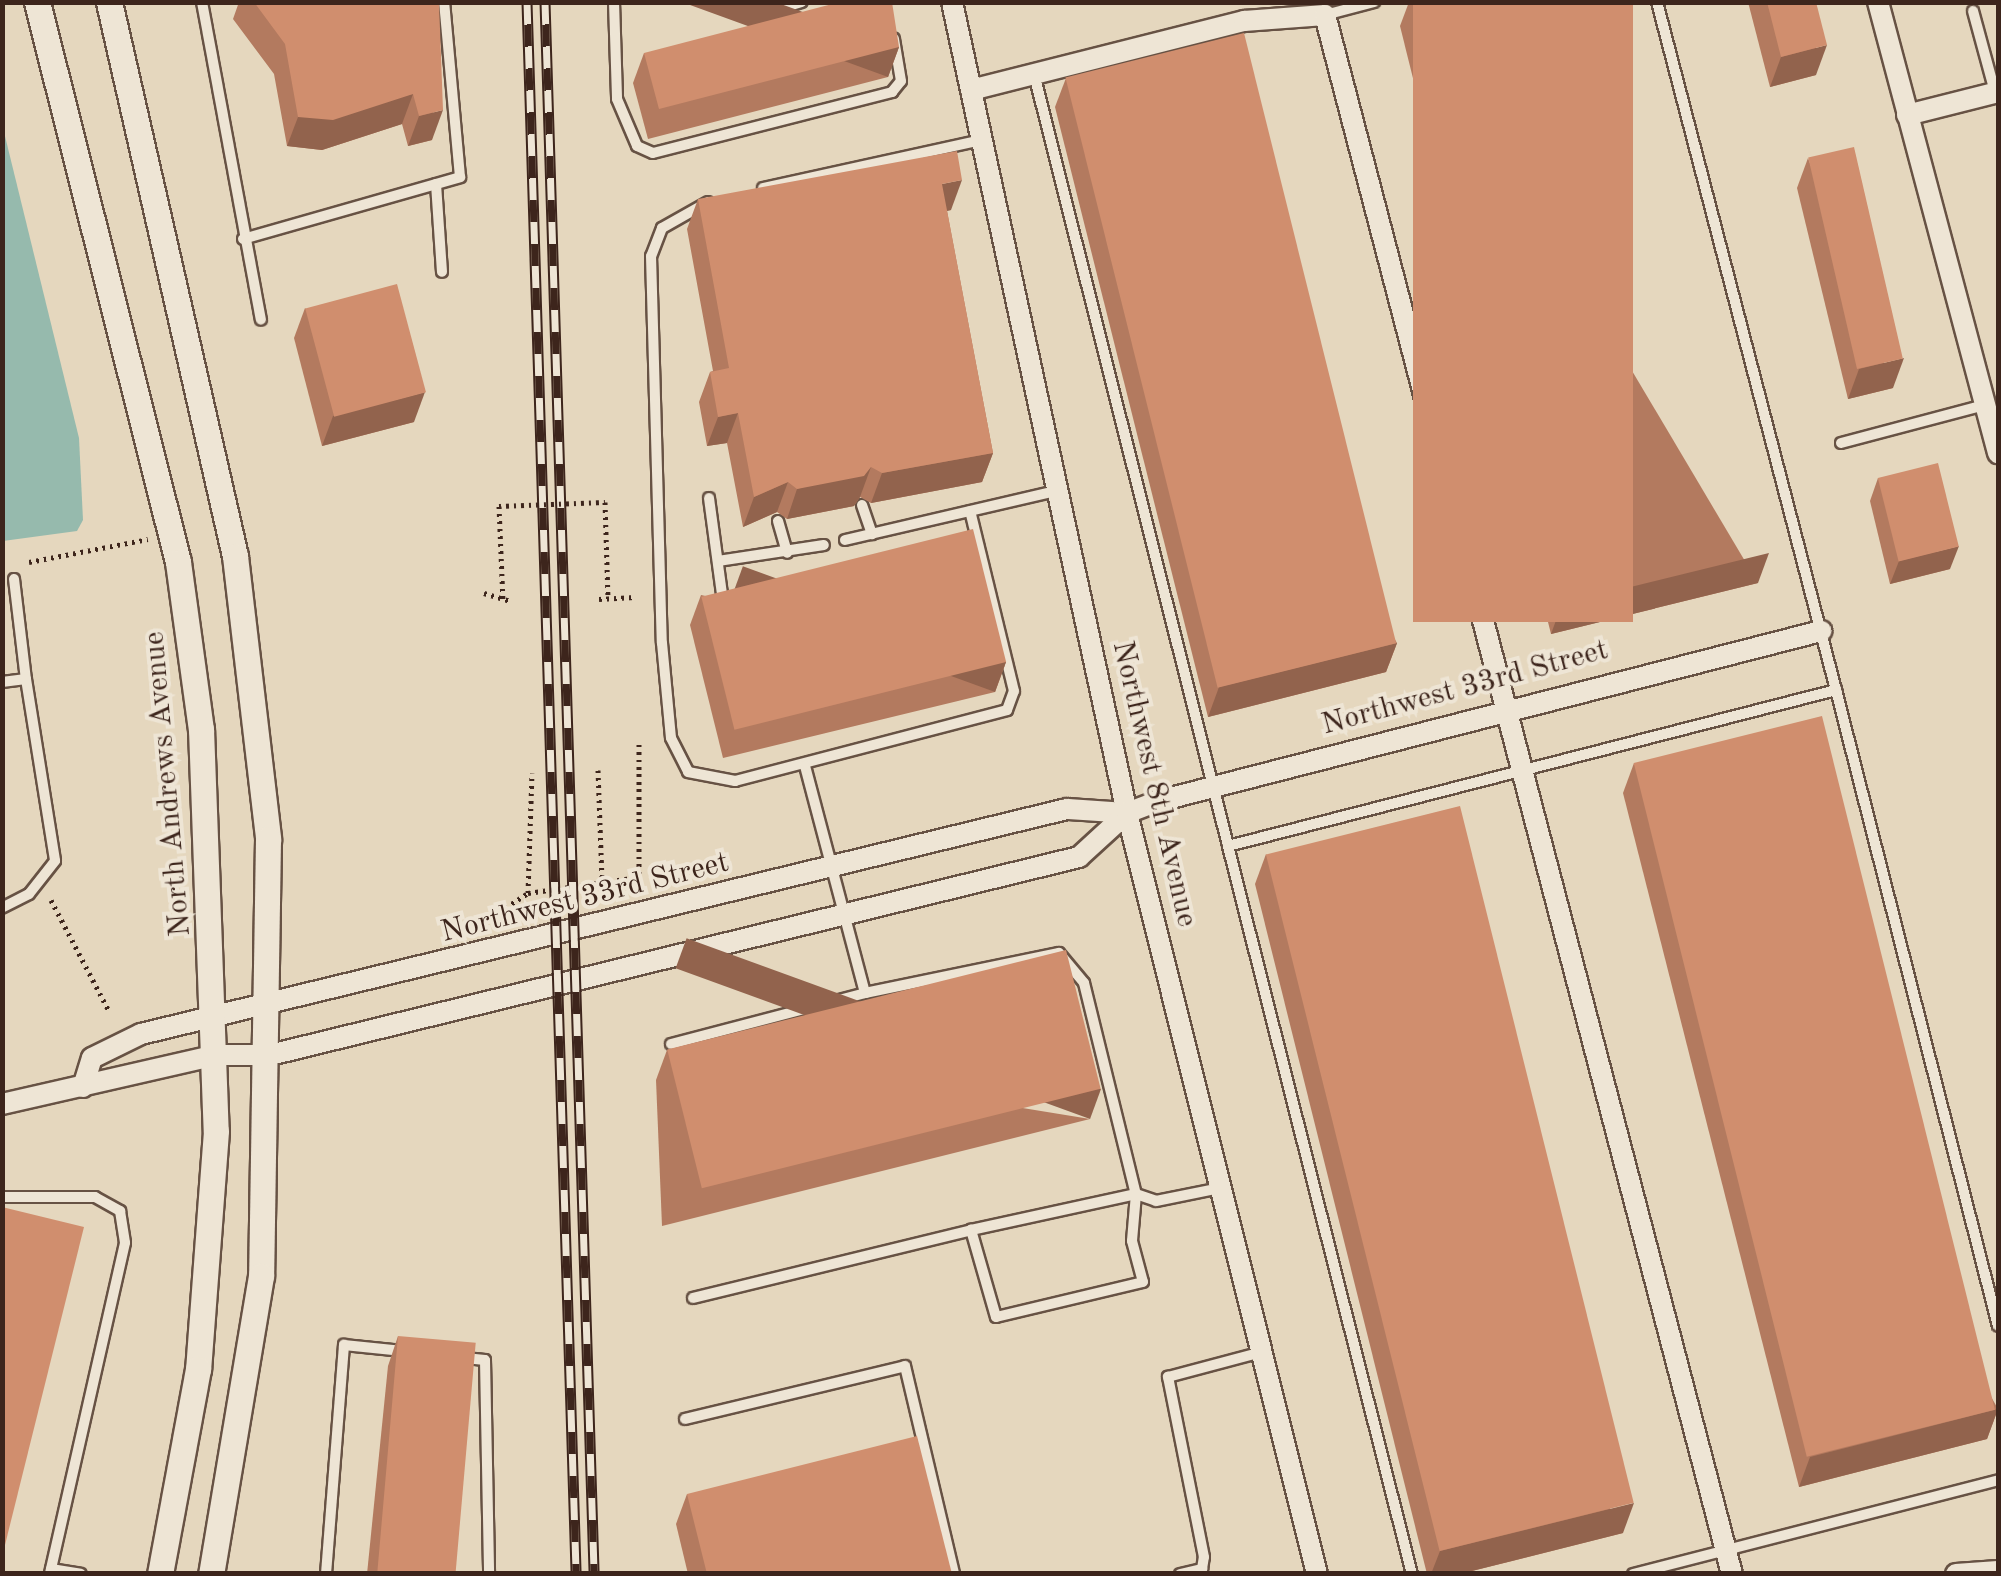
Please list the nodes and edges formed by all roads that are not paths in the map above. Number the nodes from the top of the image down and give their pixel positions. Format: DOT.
graph roads {
  1 [pos="37,2"];
  2 [pos="109,2"];
  3 [pos="202,2"];
  4 [pos="444,2"];
  5 [pos="614,2"];
  6 [pos="759,2"];
  7 [pos="802,2"];
  8 [pos="952,2"];
  9 [pos="1374,2"];
  10 [pos="1657,2"];
  11 [pos="1878,2"];
  12 [pos="1972,11"];
  13 [pos="1324,15"];
  14 [pos="888,18"];
  15 [pos="1034,74"];
  16 [pos="971,90"];
  17 [pos="1997,93"];
  18 [pos="1907,115"];
  19 [pos="982,140"];
  20 [pos="436,184"];
  21 [pos="754,190"];
  22 [pos="720,199"];
  23 [pos="243,239"];
  24 [pos="442,272"];
  25 [pos="261,320"];
  26 [pos="1985,404"];
  27 [pos="1842,443"];
  28 [pos="1998,452"];
  29 [pos="1058,490"];
  30 [pos="709,498"];
  31 [pos="862,505"];
  32 [pos="970,511"];
  33 [pos="778,520"];
  34 [pos="872,534"];
  35 [pos="845,540"];
  36 [pos="824,545"];
  37 [pos="788,553"];
  38 [pos="718,561"];
  39 [pos="14,579"];
  40 [pos="724,603"];
  41 [pos="1821,631"];
  42 [pos="26,678"];
  43 [pos="2,682"];
  44 [pos="1836,690"];
  45 [pos="1504,706"];
  46 [pos="805,766"];
  47 [pos="1521,769"];
  48 [pos="1210,787"];
  49 [pos="1127,813"];
  50 [pos="1228,846"];
  51 [pos="832,868"];
  52 [pos="2,908"];
  53 [pos="845,915"];
  54 [pos="866,993"];
  55 [pos="270,1008"];
  56 [pos="216,1017"];
  57 [pos="671,1044"];
  58 [pos="216,1054"];
  59 [pos="270,1056"];
  60 [pos="83,1087"];
  61 [pos="2,1104"];
  62 [pos="1220,1188"];
  63 [pos="1136,1194"];
  64 [pos="2,1197"];
  65 [pos="971,1230"];
  66 [pos="693,1298"];
  67 [pos="1998,1326"];
  68 [pos="415,1352"];
  69 [pos="1262,1352"];
  70 [pos="450,1356"];
  71 [pos="685,1420"];
  72 [pos="1998,1480"];
  73 [pos="1726,1549"];
  74 [pos="50,1571"];
  75 [pos="1998,1571"];
  76 [pos="81,1574"];
  77 [pos="160,1574"];
  78 [pos="211,1574"];
  79 [pos="326,1574"];
  80 [pos="489,1574"];
  81 [pos="954,1574"];
  82 [pos="1180,1574"];
  83 [pos="1317,1574"];
  84 [pos="1412,1574"];
  85 [pos="1633,1574"];
  86 [pos="1732,1574"];
  87 [pos="1956,1574"];
  1 -- 56 [label="street, North Andrews Avenue"];
  2 -- 55 [label="street"];
  3 -- 23 [label="lane"];
  4 -- 20 [label="lane"];
  5 -- 14 [label="lane"];
  6 -- 7 [label="lane"];
  8 -- 16 [label="street, Northwest 8th Avenue"];
  9 -- 13 [label="lane"];
  10 -- 41 [label="lane"];
  11 -- 18 [label="street"];
  12 -- 17 [label="lane"];
  13 -- 15 [label="street"];
  13 -- 45 [label="street"];
  15 -- 16 [label="street"];
  15 -- 48 [label="lane"];
  16 -- 19 [label="street, Northwest 8th Avenue"];
  17 -- 18 [label="street"];
  18 -- 26 [label="street"];
  19 -- 21 [label="lane"];
  19 -- 29 [label="street, Northwest 8th Avenue"];
  20 -- 23 [label="lane"];
  20 -- 24 [label="lane"];
  22 -- 46 [label="lane"];
  23 -- 25 [label="lane"];
  26 -- 27 [label="lane"];
  26 -- 28 [label="street"];
  29 -- 32 [label="lane"];
  29 -- 49 [label="street, Northwest 8th Avenue"];
  30 -- 38 [label="lane"];
  31 -- 34 [label="lane"];
  32 -- 34 [label="lane"];
  32 -- 46 [label="lane"];
  33 -- 37 [label="lane"];
  34 -- 35 [label="lane"];
  36 -- 37 [label="lane"];
  37 -- 38 [label="lane"];
  38 -- 40 [label="lane"];
  39 -- 42 [label="lane"];
  41 -- 44 [label="lane"];
  41 -- 45 [label="street, Northwest 33rd Street"];
  42 -- 43 [label="lane"];
  42 -- 52 [label="lane"];
  44 -- 47 [label="lane"];
  44 -- 67 [label="lane"];
  45 -- 47 [label="street"];
  45 -- 48 [label="street, Northwest 33rd Street"];
  46 -- 51 [label="lane"];
  47 -- 50 [label="lane"];
  47 -- 73 [label="street"];
  48 -- 49 [label="street, Northwest 33rd Street"];
  48 -- 50 [label="lane"];
  49 -- 51 [label="street, Northwest 33rd Street"];
  49 -- 53 [label="street, Northwest 33rd Street"];
  49 -- 62 [label="street, Northwest 8th Avenue"];
  50 -- 84 [label="lane"];
  51 -- 53 [label="lane"];
  51 -- 55 [label="street, Northwest 33rd Street"];
  53 -- 54 [label="lane"];
  53 -- 59 [label="street, Northwest 33rd Street"];
  54 -- 57 [label="lane"];
  54 -- 63 [label="lane"];
  55 -- 56 [label="street, Northwest 33rd Street"];
  55 -- 59 [label="street"];
  56 -- 58 [label="street, North Andrews Avenue"];
  56 -- 60 [label="street, Northwest 33rd Street"];
  58 -- 59 [label="street, Northwest 33rd Street"];
  58 -- 60 [label="street, Northwest 33rd Street"];
  58 -- 77 [label="street, North Andrews Avenue"];
  59 -- 78 [label="street"];
  60 -- 61 [label="street, Northwest 33rd Street"];
  62 -- 63 [label="lane"];
  62 -- 69 [label="street, Northwest 8th Avenue"];
  63 -- 65 [label="lane"];
  63 -- 65 [label="lane"];
  64 -- 74 [label="lane"];
  65 -- 66 [label="lane"];
  68 -- 79 [label="lane"];
  69 -- 82 [label="lane"];
  69 -- 83 [label="street, Northwest 8th Avenue"];
  70 -- 80 [label="lane"];
  71 -- 81 [label="lane"];
  72 -- 73 [label="lane"];
  73 -- 85 [label="lane"];
  73 -- 86 [label="street"];
  74 -- 76 [label="lane"];
  75 -- 87 [label="street"];
}
